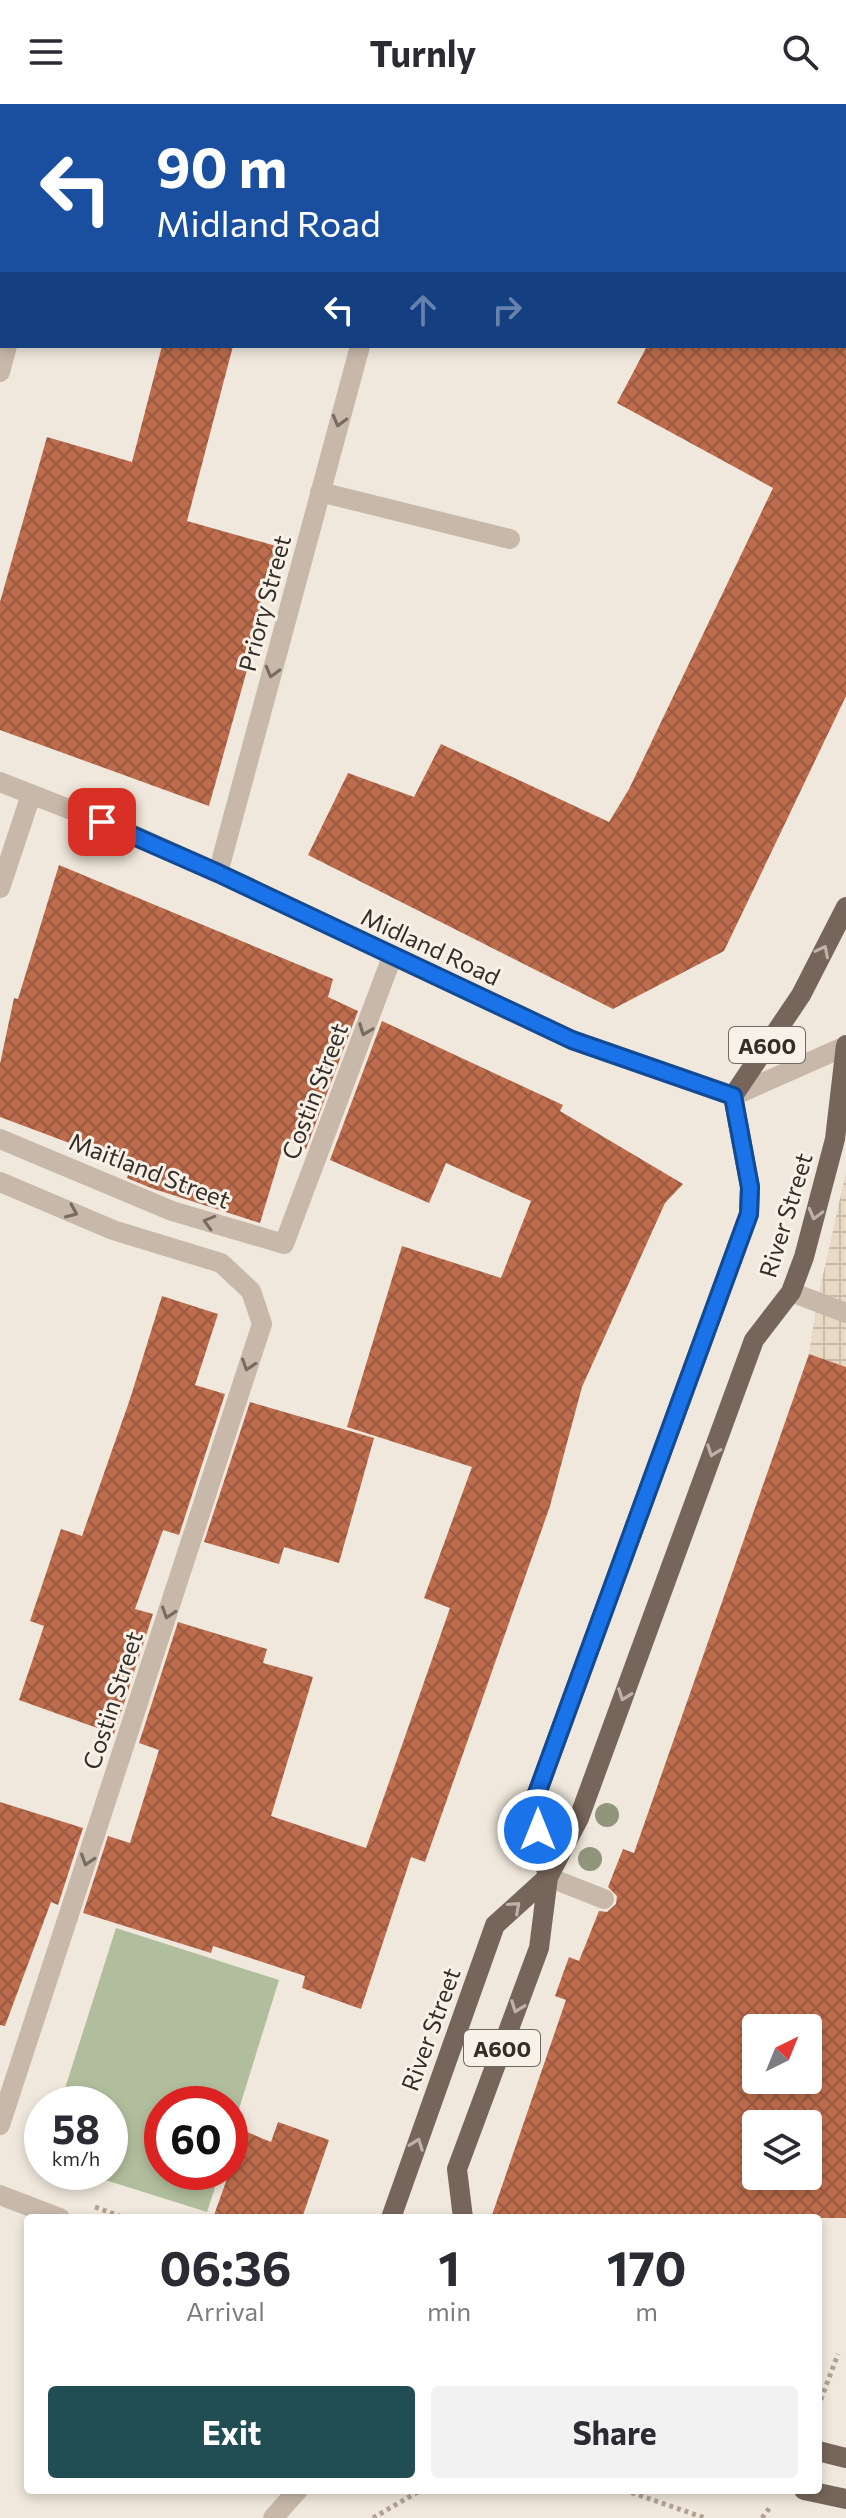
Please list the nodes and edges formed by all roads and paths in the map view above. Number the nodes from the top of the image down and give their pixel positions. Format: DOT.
graph roads {
  1 [pos="6,348"];
  2 [pos="359,348"];
  3 [pos="0,372"];
  4 [pos="320,492"];
  5 [pos="510,539"];
  6 [pos="0,782"];
  7 [pos="31,795"];
  8 [pos="218,873"];
  9 [pos="0,888"];
  10 [pos="846,907"];
  11 [pos="392,957"];
  12 [pos="846,1046"];
  13 [pos="733,1096"];
  14 [pos="0,1139"];
  15 [pos="0,1182"];
  16 [pos="284,1244"];
  17 [pos="791,1292"];
  18 [pos="846,1313"];
  19 [pos="548,1877"];
  20 [pos="604,1899"];
  21 [pos="0,2125"];
  22 [pos="0,2195"];
  23 [pos="50,2214"];
  24 [pos="392,2214"];
  25 [pos="463,2214"];
  26 [pos="838,2354"];
  27 [pos="822,2396"];
  28 [pos="822,2452"];
  29 [pos="846,2458"];
  30 [pos="295,2494"];
  31 [pos="414,2494"];
  32 [pos="636,2494"];
  33 [pos="822,2494"];
  34 [pos="846,2499"];
  35 [pos="275,2517"];
  36 [pos="373,2518"];
  37 [pos="705,2518"];
  1 -- 3 [label="street"];
  2 -- 4 [label="street, Priory Street, one-way"];
  4 -- 5 [label="street"];
  4 -- 8 [label="street, Priory Street, one-way"];
  6 -- 7 [label="street, Midland Road"];
  7 -- 8 [label="street, Midland Road"];
  7 -- 9 [label="street"];
  8 -- 11 [label="street, Midland Road"];
  13 -- 10 [label="main road, A600, one-way"];
  11 -- 13 [label="street, Midland Road"];
  11 -- 16 [label="street, Costin Street, one-way"];
  12 -- 13 [label="street"];
  12 -- 17 [label="main road, River Street / A600, one-way"];
  13 -- 19 [label="main road, River Street / A600"];
  16 -- 14 [label="street, Maitland Street, one-way"];
  15 -- 21 [label="street, Costin Street, one-way"];
  17 -- 18 [label="street"];
  17 -- 19 [label="main road, River Street / A600, one-way"];
  19 -- 20 [label="street"];
  24 -- 19 [label="main road, River Street / A600, one-way"];
  19 -- 25 [label="main road, River Street / A600, one-way"];
  22 -- 23 [label="street"];
  26 -- 27 [label="path"];
  28 -- 29 [label="main road"];
  30 -- 35 [label="street"];
  31 -- 36 [label="path"];
  32 -- 37 [label="path"];
  33 -- 34 [label="main road"];
}
